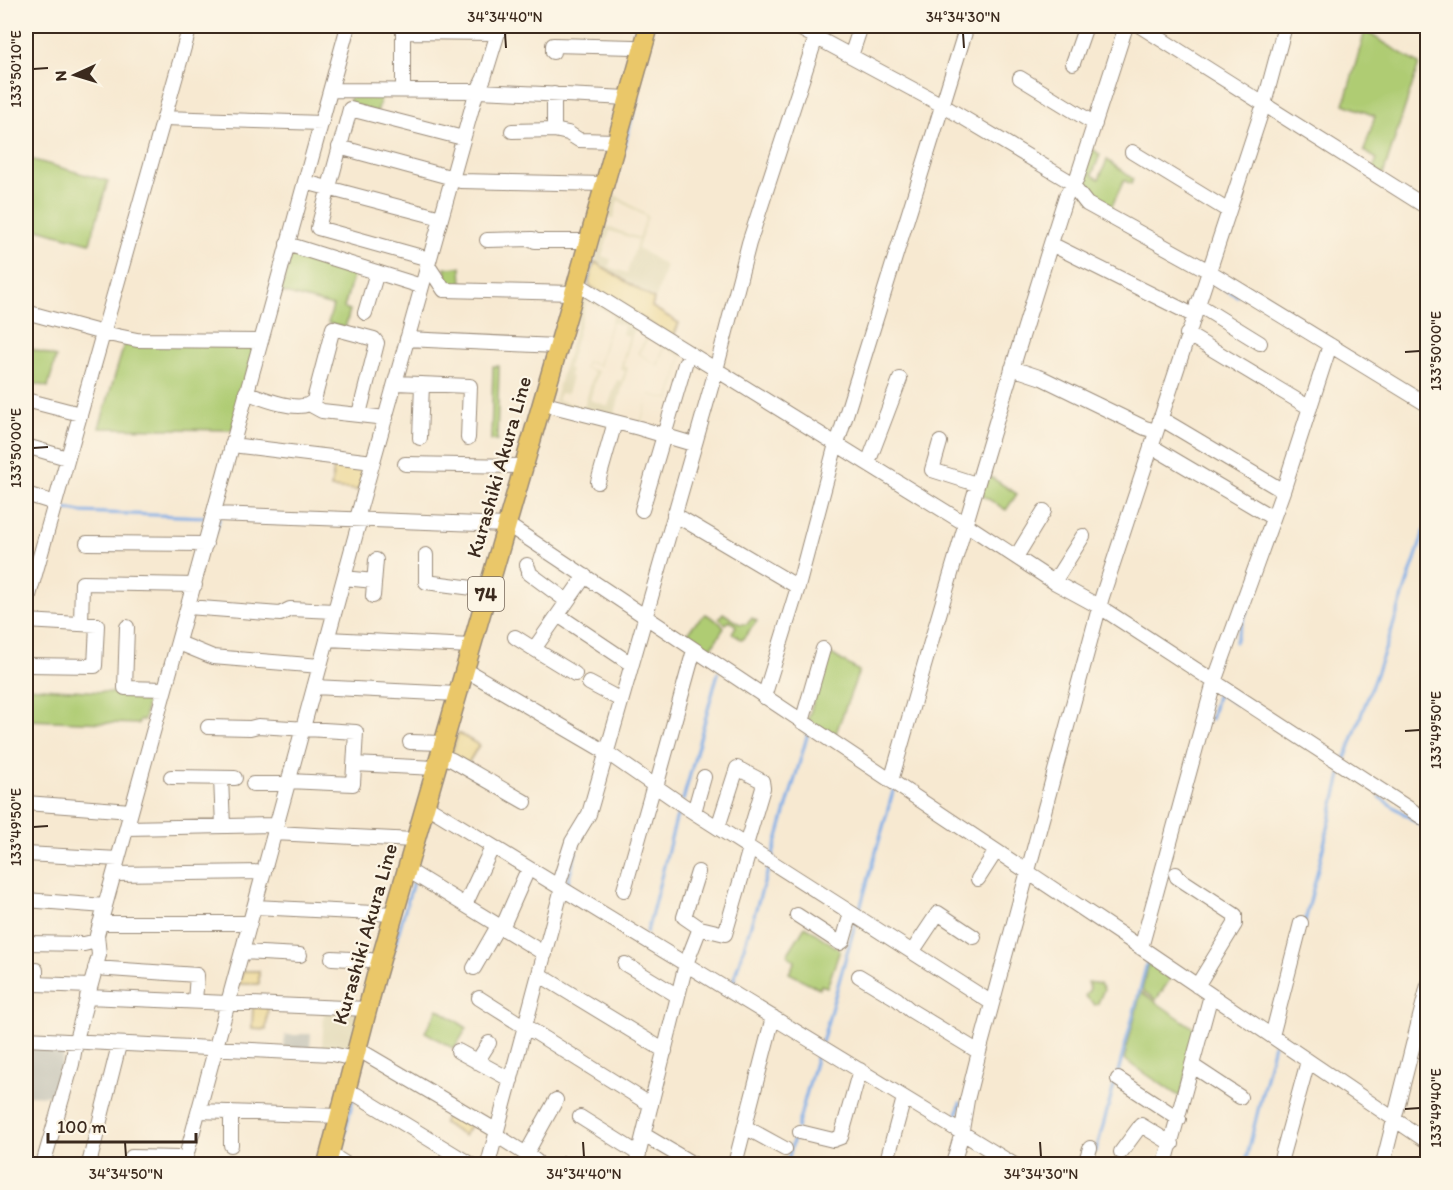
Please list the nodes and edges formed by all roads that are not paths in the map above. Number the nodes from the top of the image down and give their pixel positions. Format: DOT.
graph roads {
  1 [pos="190,26"];
  2 [pos="348,26"];
  3 [pos="649,26"];
  4 [pos="795,26"];
  5 [pos="861,26"];
  6 [pos="967,26"];
  7 [pos="1086,26"];
  8 [pos="1126,26"];
  9 [pos="1140,26"];
  10 [pos="1285,26"];
  11 [pos="498,29"];
  12 [pos="1162,32"];
  13 [pos="816,37"];
  14 [pos="642,49"];
  15 [pos="553,52"];
  16 [pos="851,56"];
  17 [pos="1073,63"];
  18 [pos="1020,78"];
  19 [pos="333,90"];
  20 [pos="402,90"];
  21 [pos="478,91"];
  22 [pos="554,98"];
  23 [pos="628,98"];
  24 [pos="1261,105"];
  25 [pos="942,107"];
  26 [pos="167,118"];
  27 [pos="322,123"];
  28 [pos="1095,124"];
  29 [pos="554,130"];
  30 [pos="512,131"];
  31 [pos="463,138"];
  32 [pos="616,141"];
  33 [pos="339,147"];
  34 [pos="1132,152"];
  35 [pos="456,179"];
  36 [pos="308,182"];
  37 [pos="604,184"];
  38 [pos="1072,185"];
  39 [pos="328,188"];
  40 [pos="1426,202"];
  41 [pos="1225,209"];
  42 [pos="441,218"];
  43 [pos="487,240"];
  44 [pos="588,241"];
  45 [pos="290,245"];
  46 [pos="1054,246"];
  47 [pos="430,267"];
  48 [pos="1208,270"];
  49 [pos="377,272"];
  50 [pos="421,286"];
  51 [pos="575,288"];
  52 [pos="1192,311"];
  53 [pos="26,312"];
  54 [pos="365,313"];
  55 [pos="106,334"];
  56 [pos="1187,334"];
  57 [pos="411,339"];
  58 [pos="260,341"];
  59 [pos="1260,343"];
  60 [pos="557,346"];
  61 [pos="1330,348"];
  62 [pos="685,364"];
  63 [pos="1015,369"];
  64 [pos="716,370"];
  65 [pos="900,379"];
  66 [pos="399,383"];
  67 [pos="422,384"];
  68 [pos="249,394"];
  69 [pos="26,400"];
  70 [pos="311,405"];
  71 [pos="548,405"];
  72 [pos="1428,405"];
  73 [pos="1310,408"];
  74 [pos="80,414"];
  75 [pos="359,414"];
  76 [pos="386,418"];
  77 [pos="615,422"];
  78 [pos="1155,428"];
  79 [pos="664,435"];
  80 [pos="420,438"];
  81 [pos="468,438"];
  82 [pos="940,442"];
  83 [pos="690,444"];
  84 [pos="26,446"];
  85 [pos="235,446"];
  86 [pos="1151,446"];
  87 [pos="837,447"];
  88 [pos="68,458"];
  89 [pos="373,462"];
  90 [pos="405,464"];
  91 [pos="868,464"];
  92 [pos="523,466"];
  93 [pos="598,482"];
  94 [pos="976,484"];
  95 [pos="1283,491"];
  96 [pos="26,494"];
  97 [pos="55,503"];
  98 [pos="642,510"];
  99 [pos="1044,511"];
  100 [pos="215,514"];
  101 [pos="674,514"];
  102 [pos="1273,518"];
  103 [pos="360,519"];
  104 [pos="506,525"];
  105 [pos="963,527"];
  106 [pos="1083,536"];
  107 [pos="87,543"];
  108 [pos="206,544"];
  109 [pos="426,555"];
  110 [pos="1016,557"];
  111 [pos="376,560"];
  112 [pos="526,572"];
  113 [pos="583,578"];
  114 [pos="347,579"];
  115 [pos="374,581"];
  116 [pos="1054,582"];
  117 [pos="195,585"];
  118 [pos="798,587"];
  119 [pos="488,590"];
  120 [pos="373,596"];
  121 [pos="567,601"];
  122 [pos="26,606"];
  123 [pos="1100,607"];
  124 [pos="191,608"];
  125 [pos="335,611"];
  126 [pos="558,615"];
  127 [pos="644,620"];
  128 [pos="28,622"];
  129 [pos="81,624"];
  130 [pos="127,627"];
  131 [pos="515,637"];
  132 [pos="330,639"];
  133 [pos="181,643"];
  134 [pos="471,646"];
  135 [pos="534,649"];
  136 [pos="823,649"];
  137 [pos="693,654"];
  138 [pos="628,662"];
  139 [pos="26,665"];
  140 [pos="320,666"];
  141 [pos="470,673"];
  142 [pos="575,674"];
  143 [pos="1215,682"];
  144 [pos="589,683"];
  145 [pos="317,688"];
  146 [pos="165,689"];
  147 [pos="457,694"];
  148 [pos="617,698"];
  149 [pos="768,699"];
  150 [pos="802,722"];
  151 [pos="208,727"];
  152 [pos="305,729"];
  153 [pos="410,742"];
  154 [pos="606,752"];
  155 [pos="442,757"];
  156 [pos="354,764"];
  157 [pos="171,777"];
  158 [pos="705,777"];
  159 [pos="290,782"];
  160 [pos="894,783"];
  161 [pos="253,784"];
  162 [pos="655,786"];
  163 [pos="26,802"];
  164 [pos="525,802"];
  165 [pos="686,806"];
  166 [pos="430,808"];
  167 [pos="131,811"];
  168 [pos="1428,821"];
  169 [pos="223,826"];
  170 [pos="718,827"];
  171 [pos="129,828"];
  172 [pos="277,831"];
  173 [pos="414,840"];
  174 [pos="748,846"];
  175 [pos="26,854"];
  176 [pos="489,854"];
  177 [pos="993,854"];
  178 [pos="118,859"];
  179 [pos="264,872"];
  180 [pos="698,872"];
  181 [pos="412,873"];
  182 [pos="117,874"];
  183 [pos="1176,874"];
  184 [pos="525,876"];
  185 [pos="1027,877"];
  186 [pos="978,879"];
  187 [pos="560,887"];
  188 [pos="624,890"];
  189 [pos="26,900"];
  190 [pos="465,905"];
  191 [pos="105,906"];
  192 [pos="257,907"];
  193 [pos="393,914"];
  194 [pos="797,915"];
  195 [pos="855,915"];
  196 [pos="250,923"];
  197 [pos="1301,923"];
  198 [pos="103,924"];
  199 [pos="500,927"];
  200 [pos="700,928"];
  201 [pos="974,937"];
  202 [pos="98,941"];
  203 [pos="27,943"];
  204 [pos="1145,950"];
  205 [pos="245,952"];
  206 [pos="912,952"];
  207 [pos="545,954"];
  208 [pos="300,955"];
  209 [pos="332,958"];
  210 [pos="379,964"];
  211 [pos="625,964"];
  212 [pos="686,964"];
  213 [pos="95,968"];
  214 [pos="474,968"];
  215 [pos="36,970"];
  216 [pos="542,976"];
  217 [pos="859,976"];
  218 [pos="1428,985"];
  219 [pos="1197,986"];
  220 [pos="88,992"];
  221 [pos="678,996"];
  222 [pos="479,998"];
  223 [pos="1210,999"];
  224 [pos="195,1001"];
  225 [pos="231,1002"];
  226 [pos="989,1002"];
  227 [pos="367,1009"];
  228 [pos="773,1017"];
  229 [pos="527,1027"];
  230 [pos="1274,1037"];
  231 [pos="26,1039"];
  232 [pos="76,1042"];
  233 [pos="489,1042"];
  234 [pos="119,1045"];
  235 [pos="216,1049"];
  236 [pos="458,1051"];
  237 [pos="665,1051"];
  238 [pos="976,1051"];
  239 [pos="360,1054"];
  240 [pos="477,1062"];
  241 [pos="1307,1064"];
  242 [pos="1193,1066"];
  243 [pos="860,1070"];
  244 [pos="1118,1079"];
  245 [pos="511,1080"];
  246 [pos="351,1095"];
  247 [pos="1240,1097"];
  248 [pos="904,1098"];
  249 [pos="556,1100"];
  250 [pos="651,1105"];
  251 [pos="201,1111"];
  252 [pos="231,1113"];
  253 [pos="339,1116"];
  254 [pos="580,1117"];
  255 [pos="1179,1119"];
  256 [pos="1394,1119"];
  257 [pos="745,1127"];
  258 [pos="955,1129"];
  259 [pos="800,1132"];
  260 [pos="644,1135"];
  261 [pos="498,1136"];
  262 [pos="1428,1142"];
  263 [pos="1172,1144"];
  264 [pos="231,1145"];
  265 [pos="1090,1148"];
  266 [pos="784,1149"];
  267 [pos="1121,1152"];
  268 [pos="530,1159"];
  269 [pos="637,1159"];
  270 [pos="1281,1159"];
  271 [pos="336,1161"];
  272 [pos="184,1162"];
  273 [pos="1007,1163"];
  274 [pos="43,1164"];
  275 [pos="89,1164"];
  276 [pos="130,1164"];
  277 [pos="470,1164"];
  278 [pos="488,1164"];
  279 [pos="693,1164"];
  280 [pos="735,1164"];
  281 [pos="886,1164"];
  282 [pos="953,1164"];
  283 [pos="1085,1164"];
  284 [pos="1166,1164"];
  285 [pos="1383,1164"];
  1 -- 26 [label="street"];
  2 -- 19 [label="street"];
  3 -- 14 [label="main road, Kurashiki Akura Line / 74"];
  4 -- 13 [label="street"];
  5 -- 16 [label="street"];
  6 -- 25 [label="street"];
  7 -- 17 [label="street"];
  8 -- 28 [label="street"];
  9 -- 12 [label="street"];
  10 -- 24 [label="street"];
  11 -- 20 [label="street"];
  11 -- 21 [label="street"];
  12 -- 24 [label="street"];
  13 -- 16 [label="street"];
  13 -- 64 [label="street"];
  14 -- 15 [label="street"];
  14 -- 23 [label="main road, Kurashiki Akura Line / 74"];
  16 -- 25 [label="street"];
  18 -- 28 [label="street"];
  19 -- 20 [label="street"];
  19 -- 27 [label="street"];
  20 -- 21 [label="street"];
  21 -- 22 [label="street"];
  21 -- 31 [label="street"];
  22 -- 23 [label="street"];
  22 -- 29 [label="street"];
  23 -- 32 [label="main road, Kurashiki Akura Line / 74"];
  24 -- 40 [label="street"];
  24 -- 41 [label="street"];
  25 -- 38 [label="street"];
  25 -- 87 [label="street"];
  26 -- 27 [label="street"];
  26 -- 55 [label="street"];
  27 -- 36 [label="street"];
  28 -- 38 [label="street"];
  29 -- 30 [label="street"];
  29 -- 32 [label="street"];
  31 -- 33 [label="street"];
  31 -- 35 [label="street"];
  32 -- 37 [label="main road, Kurashiki Akura Line / 74"];
  33 -- 35 [label="street"];
  33 -- 39 [label="street"];
  34 -- 41 [label="street"];
  35 -- 37 [label="street"];
  35 -- 42 [label="street"];
  36 -- 39 [label="street"];
  36 -- 45 [label="street"];
  37 -- 44 [label="main road, Kurashiki Akura Line / 74"];
  38 -- 46 [label="street"];
  38 -- 48 [label="street"];
  39 -- 42 [label="street"];
  39 -- 47 [label="street"];
  41 -- 48 [label="street"];
  42 -- 47 [label="street"];
  43 -- 44 [label="street"];
  44 -- 51 [label="main road, Kurashiki Akura Line / 74"];
  45 -- 49 [label="street"];
  45 -- 58 [label="street"];
  46 -- 52 [label="street"];
  46 -- 63 [label="street"];
  47 -- 50 [label="street"];
  47 -- 51 [label="street"];
  48 -- 52 [label="street"];
  48 -- 61 [label="street"];
  49 -- 50 [label="street"];
  49 -- 54 [label="street"];
  50 -- 57 [label="street"];
  51 -- 60 [label="main road, Kurashiki Akura Line / 74"];
  51 -- 64 [label="street"];
  52 -- 56 [label="street"];
  52 -- 59 [label="street"];
  53 -- 55 [label="street"];
  55 -- 58 [label="street"];
  55 -- 74 [label="street"];
  56 -- 73 [label="street"];
  56 -- 78 [label="street"];
  57 -- 60 [label="street"];
  57 -- 66 [label="street"];
  58 -- 68 [label="street"];
  60 -- 71 [label="main road, Kurashiki Akura Line / 74"];
  61 -- 72 [label="street"];
  61 -- 73 [label="street"];
  62 -- 79 [label="street"];
  63 -- 78 [label="street"];
  63 -- 94 [label="street"];
  64 -- 83 [label="street"];
  64 -- 87 [label="street"];
  65 -- 91 [label="street"];
  66 -- 67 [label="street"];
  66 -- 76 [label="street"];
  67 -- 80 [label="street"];
  67 -- 81 [label="street"];
  68 -- 70 [label="street"];
  68 -- 85 [label="street"];
  69 -- 74 [label="street"];
  70 -- 75 [label="street"];
  70 -- 75 [label="street"];
  71 -- 77 [label="street"];
  71 -- 92 [label="main road, Kurashiki Akura Line / 74"];
  73 -- 95 [label="street"];
  74 -- 88 [label="street"];
  75 -- 76 [label="street"];
  76 -- 89 [label="street"];
  77 -- 79 [label="street"];
  77 -- 93 [label="street"];
  78 -- 86 [label="street"];
  78 -- 95 [label="street"];
  79 -- 83 [label="street"];
  79 -- 98 [label="street"];
  82 -- 94 [label="street"];
  83 -- 101 [label="street"];
  84 -- 88 [label="street"];
  85 -- 89 [label="street"];
  85 -- 100 [label="street"];
  86 -- 102 [label="street"];
  86 -- 123 [label="street"];
  87 -- 91 [label="street"];
  87 -- 118 [label="street"];
  88 -- 97 [label="street"];
  89 -- 103 [label="street"];
  90 -- 92 [label="street"];
  91 -- 105 [label="street"];
  92 -- 104 [label="main road, Kurashiki Akura Line / 74"];
  94 -- 105 [label="street"];
  95 -- 102 [label="street"];
  96 -- 97 [label="street"];
  97 -- 122 [label="street"];
  99 -- 110 [label="street"];
  100 -- 103 [label="street"];
  100 -- 108 [label="street"];
  101 -- 118 [label="street"];
  101 -- 127 [label="street"];
  102 -- 143 [label="street"];
  103 -- 104 [label="street"];
  103 -- 114 [label="street"];
  104 -- 113 [label="street"];
  104 -- 119 [label="main road, Kurashiki Akura Line / 74"];
  105 -- 110 [label="street"];
  105 -- 160 [label="street"];
  106 -- 116 [label="street"];
  107 -- 108 [label="street"];
  108 -- 117 [label="street"];
  109 -- 119 [label="street"];
  110 -- 116 [label="street"];
  111 -- 115 [label="street"];
  112 -- 121 [label="street"];
  113 -- 121 [label="street"];
  113 -- 127 [label="street"];
  114 -- 115 [label="street"];
  114 -- 125 [label="street"];
  115 -- 120 [label="street"];
  116 -- 123 [label="street"];
  117 -- 124 [label="street"];
  117 -- 129 [label="street"];
  118 -- 149 [label="street"];
  119 -- 134 [label="main road, Kurashiki Akura Line / 74"];
  121 -- 126 [label="street"];
  123 -- 143 [label="street"];
  123 -- 185 [label="street"];
  124 -- 125 [label="street"];
  124 -- 133 [label="street"];
  125 -- 132 [label="street"];
  126 -- 135 [label="street"];
  126 -- 138 [label="street"];
  127 -- 137 [label="street"];
  127 -- 138 [label="street"];
  128 -- 129 [label="street"];
  129 -- 139 [label="street"];
  130 -- 146 [label="street"];
  131 -- 135 [label="street"];
  132 -- 134 [label="street"];
  132 -- 140 [label="street"];
  133 -- 140 [label="street"];
  133 -- 146 [label="street"];
  134 -- 141 [label="main road, Kurashiki Akura Line / 74"];
  135 -- 142 [label="street"];
  136 -- 150 [label="street"];
  137 -- 149 [label="street"];
  137 -- 162 [label="street"];
  138 -- 148 [label="street"];
  140 -- 145 [label="street"];
  141 -- 147 [label="main road, Kurashiki Akura Line / 74"];
  141 -- 154 [label="street"];
  143 -- 168 [label="street"];
  143 -- 204 [label="street"];
  144 -- 148 [label="street"];
  145 -- 147 [label="street"];
  145 -- 152 [label="street"];
  146 -- 167 [label="street"];
  147 -- 155 [label="main road, Kurashiki Akura Line / 74"];
  148 -- 154 [label="street"];
  149 -- 150 [label="street"];
  150 -- 160 [label="street"];
  151 -- 152 [label="street"];
  152 -- 156 [label="street"];
  152 -- 159 [label="street"];
  153 -- 155 [label="street"];
  154 -- 162 [label="street"];
  154 -- 187 [label="street"];
  155 -- 156 [label="street"];
  155 -- 164 [label="street"];
  155 -- 166 [label="main road, Kurashiki Akura Line / 74"];
  156 -- 159 [label="street"];
  157 -- 169 [label="street"];
  158 -- 165 [label="street"];
  159 -- 161 [label="street"];
  159 -- 172 [label="street"];
  160 -- 177 [label="street"];
  162 -- 165 [label="street"];
  162 -- 188 [label="street"];
  163 -- 167 [label="street"];
  165 -- 170 [label="street"];
  166 -- 173 [label="main road, Kurashiki Akura Line / 74"];
  166 -- 187 [label="street"];
  167 -- 171 [label="street"];
  169 -- 171 [label="street"];
  169 -- 172 [label="street"];
  170 -- 174 [label="street"];
  170 -- 174 [label="street"];
  171 -- 178 [label="street"];
  172 -- 173 [label="street"];
  172 -- 179 [label="street"];
  173 -- 181 [label="main road, Kurashiki Akura Line / 74"];
  174 -- 195 [label="street"];
  174 -- 200 [label="street"];
  175 -- 178 [label="street"];
  176 -- 190 [label="street"];
  177 -- 185 [label="street"];
  177 -- 186 [label="street"];
  178 -- 182 [label="street"];
  179 -- 182 [label="street"];
  179 -- 192 [label="street"];
  180 -- 200 [label="street"];
  181 -- 190 [label="street"];
  181 -- 193 [label="main road, Kurashiki Akura Line / 74"];
  182 -- 191 [label="street"];
  183 -- 219 [label="street"];
  184 -- 199 [label="street"];
  185 -- 204 [label="street"];
  185 -- 226 [label="street"];
  187 -- 207 [label="street"];
  187 -- 212 [label="street"];
  189 -- 191 [label="street"];
  190 -- 199 [label="street"];
  191 -- 198 [label="street"];
  192 -- 193 [label="street"];
  192 -- 196 [label="street"];
  193 -- 210 [label="main road, Kurashiki Akura Line / 74"];
  194 -- 195 [label="street"];
  195 -- 206 [label="street"];
  196 -- 198 [label="street"];
  196 -- 205 [label="street"];
  197 -- 230 [label="street"];
  198 -- 202 [label="street"];
  199 -- 207 [label="street"];
  199 -- 214 [label="street"];
  200 -- 212 [label="street"];
  201 -- 206 [label="street"];
  202 -- 203 [label="street"];
  202 -- 213 [label="street"];
  204 -- 219 [label="street"];
  205 -- 208 [label="street"];
  205 -- 225 [label="street"];
  206 -- 226 [label="street"];
  207 -- 216 [label="street"];
  209 -- 210 [label="street"];
  210 -- 227 [label="main road, Kurashiki Akura Line / 74"];
  211 -- 221 [label="street"];
  212 -- 221 [label="street"];
  212 -- 228 [label="street"];
  213 -- 220 [label="street"];
  213 -- 224 [label="street"];
  215 -- 220 [label="street"];
  216 -- 229 [label="street"];
  216 -- 237 [label="street"];
  217 -- 238 [label="street"];
  218 -- 256 [label="street"];
  219 -- 223 [label="street"];
  220 -- 224 [label="street"];
  220 -- 232 [label="street"];
  221 -- 237 [label="street"];
  222 -- 229 [label="street"];
  223 -- 230 [label="street"];
  223 -- 242 [label="street"];
  224 -- 225 [label="street"];
  225 -- 227 [label="street"];
  225 -- 235 [label="street"];
  226 -- 238 [label="street"];
  227 -- 239 [label="main road, Kurashiki Akura Line / 74"];
  228 -- 243 [label="street"];
  228 -- 257 [label="street"];
  229 -- 245 [label="street"];
  229 -- 250 [label="street"];
  230 -- 241 [label="street"];
  231 -- 232 [label="street"];
  232 -- 234 [label="street"];
  232 -- 274 [label="street"];
  233 -- 240 [label="street"];
  234 -- 235 [label="street"];
  234 -- 275 [label="street"];
  235 -- 239 [label="street"];
  235 -- 251 [label="street"];
  236 -- 240 [label="street"];
  237 -- 250 [label="street"];
  238 -- 258 [label="street"];
  239 -- 246 [label="main road, Kurashiki Akura Line / 74"];
  239 -- 261 [label="street"];
  240 -- 245 [label="street"];
  241 -- 256 [label="street"];
  241 -- 270 [label="street"];
  242 -- 247 [label="street"];
  242 -- 255 [label="street"];
  243 -- 248 [label="street"];
  243 -- 259 [label="street"];
  244 -- 255 [label="street"];
  245 -- 261 [label="street"];
  246 -- 253 [label="main road, Kurashiki Akura Line / 74"];
  246 -- 277 [label="street"];
  248 -- 258 [label="street"];
  248 -- 281 [label="street"];
  249 -- 268 [label="street"];
  250 -- 260 [label="street"];
  251 -- 252 [label="street"];
  251 -- 272 [label="street"];
  252 -- 253 [label="street"];
  252 -- 264 [label="street"];
  253 -- 271 [label="main road, Kurashiki Akura Line / 74"];
  254 -- 269 [label="street"];
  255 -- 263 [label="street"];
  256 -- 262 [label="street"];
  256 -- 285 [label="street"];
  257 -- 266 [label="street"];
  257 -- 280 [label="street"];
  258 -- 273 [label="street"];
  258 -- 282 [label="street"];
  260 -- 269 [label="street"];
  260 -- 279 [label="street"];
  261 -- 268 [label="street"];
  261 -- 278 [label="street"];
  263 -- 267 [label="street"];
  263 -- 284 [label="street"];
  265 -- 283 [label="street"];
  272 -- 276 [label="street"];
}
